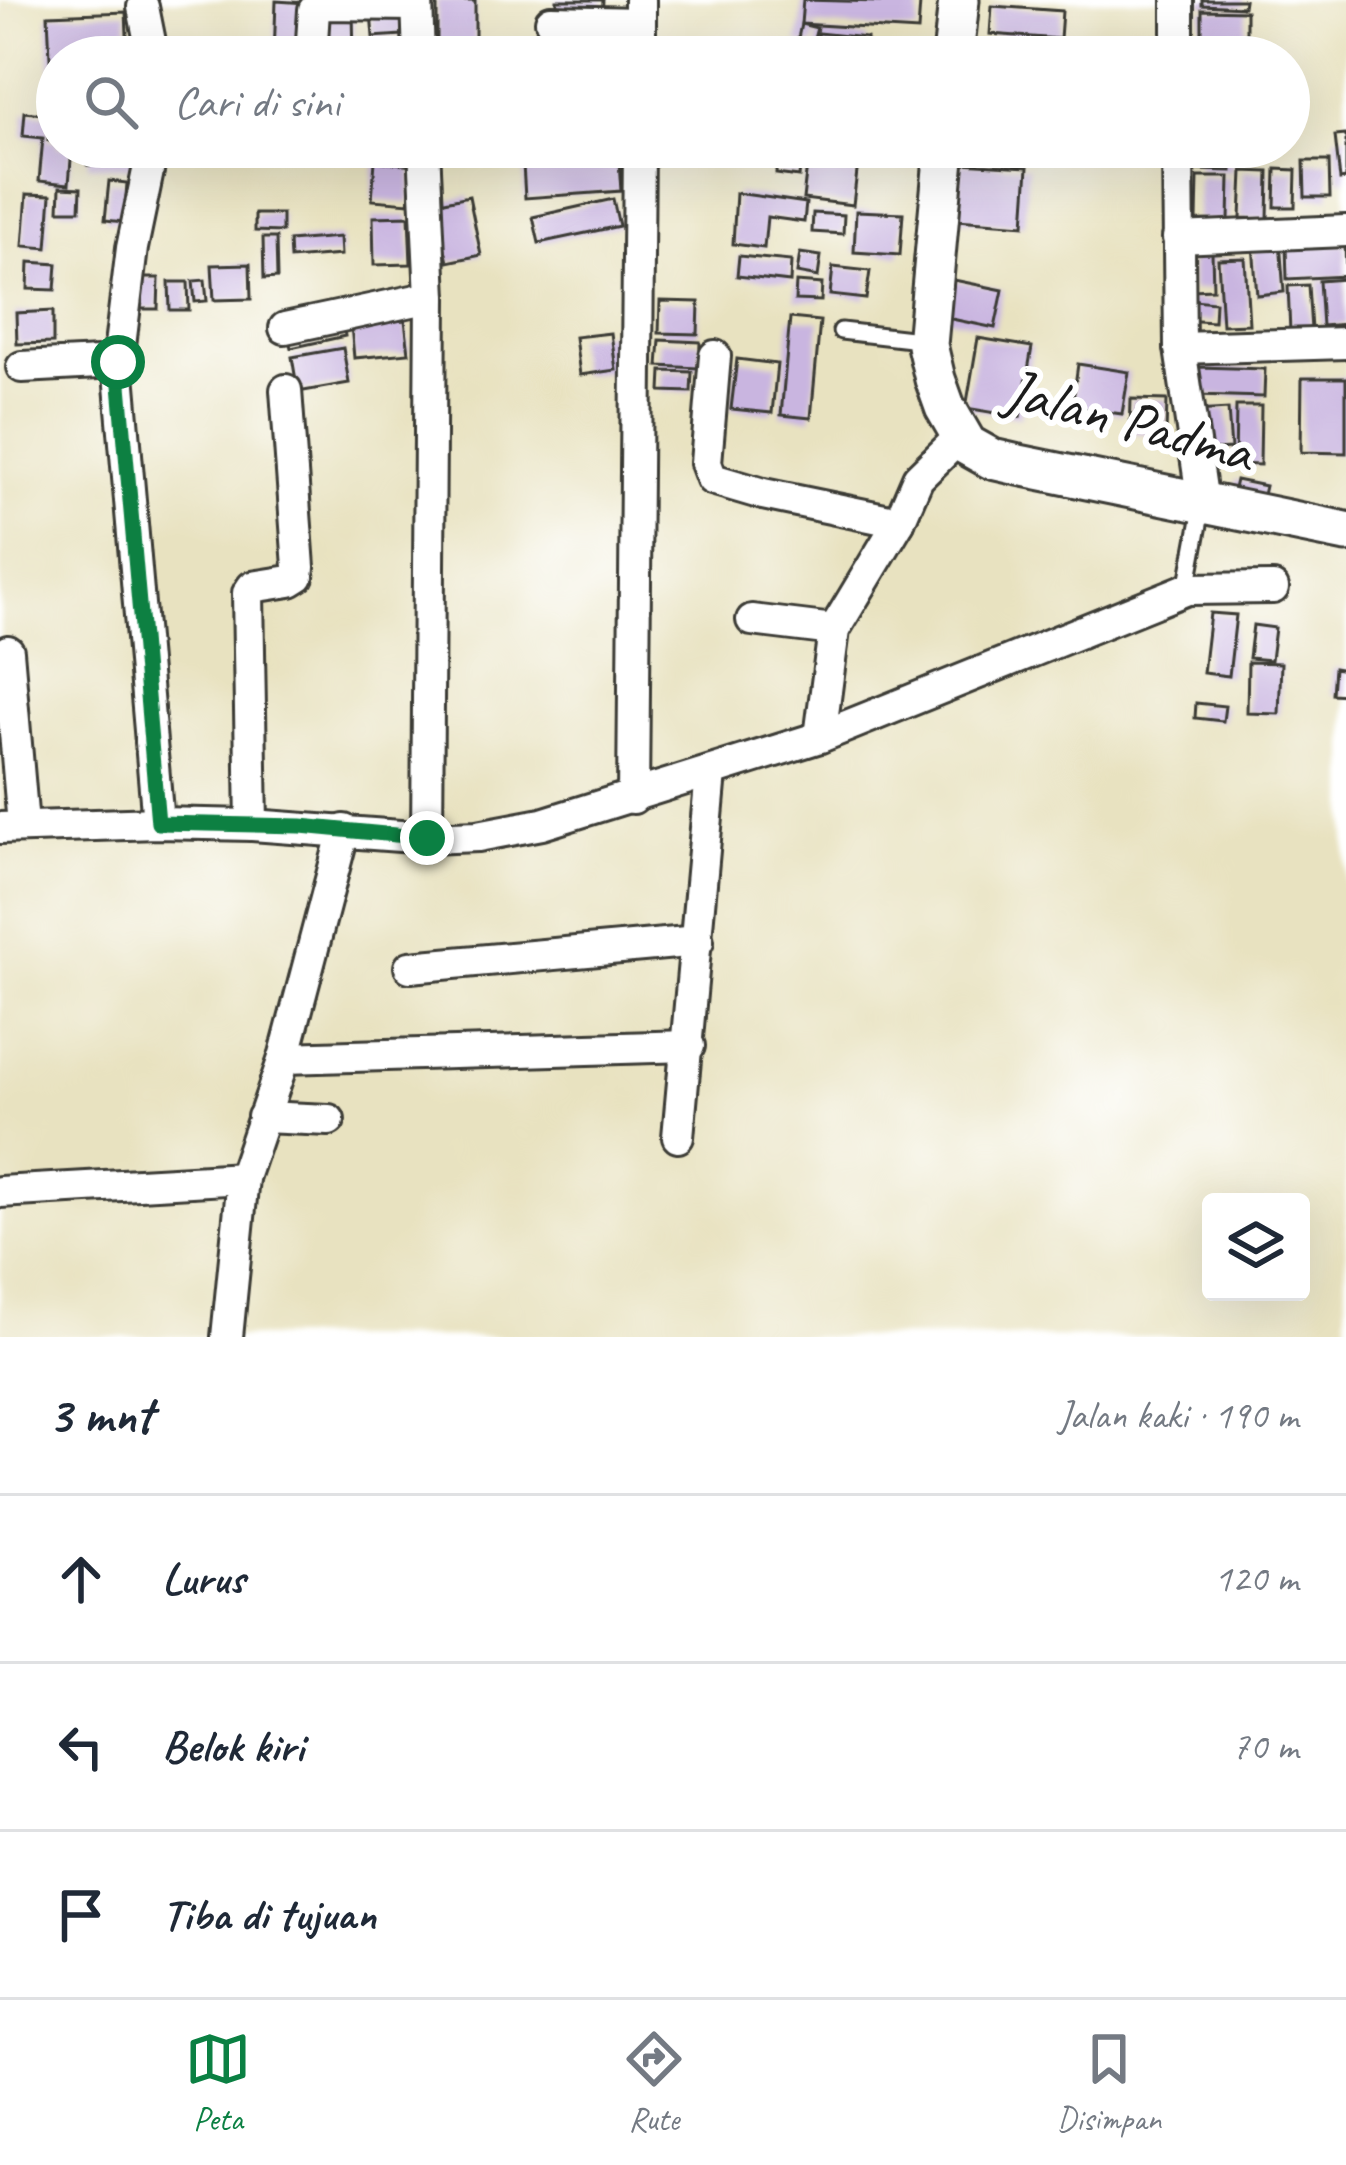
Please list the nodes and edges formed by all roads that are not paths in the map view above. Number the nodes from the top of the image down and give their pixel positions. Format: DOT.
graph roads {
  1 [pos="959,0"];
  2 [pos="1178,0"];
  3 [pos="417,2"];
  4 [pos="143,8"];
  5 [pos="640,12"];
  6 [pos="550,21"];
  7 [pos="149,36"];
  8 [pos="312,36"];
  9 [pos="418,36"];
  10 [pos="955,36"];
  11 [pos="1178,36"];
  12 [pos="149,168"];
  13 [pos="425,168"];
  14 [pos="639,168"];
  15 [pos="943,168"];
  16 [pos="1178,168"];
  17 [pos="1346,231"];
  18 [pos="1178,238"];
  19 [pos="431,297"];
  20 [pos="284,328"];
  21 [pos="841,331"];
  22 [pos="928,340"];
  23 [pos="1346,343"];
  24 [pos="1180,348"];
  25 [pos="715,356"];
  26 [pos="118,362"];
  27 [pos="22,367"];
  28 [pos="286,390"];
  29 [pos="961,436"];
  30 [pos="1203,503"];
  31 [pos="898,522"];
  32 [pos="1346,532"];
  33 [pos="1273,588"];
  34 [pos="1187,589"];
  35 [pos="752,620"];
  36 [pos="834,630"];
  37 [pos="8,651"];
  38 [pos="820,736"];
  39 [pos="711,773"];
  40 [pos="633,797"];
  41 [pos="158,823"];
  42 [pos="252,825"];
  43 [pos="12,826"];
  44 [pos="344,830"];
  45 [pos="427,838"];
  46 [pos="698,940"];
  47 [pos="410,967"];
  48 [pos="689,1046"];
  49 [pos="284,1058"];
  50 [pos="263,1117"];
  51 [pos="329,1120"];
  52 [pos="678,1137"];
  53 [pos="243,1178"];
  54 [pos="0,1192"];
  55 [pos="226,1337"];
  1 -- 10 [label="street"];
  2 -- 11 [label="street"];
  3 -- 8 [label="street"];
  3 -- 9 [label="street"];
  4 -- 7 [label="street"];
  5 -- 6 [label="street"];
  12 -- 26 [label="street"];
  13 -- 19 [label="street"];
  14 -- 40 [label="street"];
  15 -- 22 [label="street, Jalan Padma"];
  16 -- 18 [label="street"];
  17 -- 18 [label="street"];
  18 -- 24 [label="street"];
  19 -- 20 [label="street"];
  19 -- 45 [label="street"];
  21 -- 22 [label="lane"];
  22 -- 29 [label="street, Jalan Padma"];
  23 -- 24 [label="street"];
  24 -- 30 [label="street"];
  25 -- 31 [label="street"];
  26 -- 27 [label="street"];
  26 -- 41 [label="street"];
  28 -- 42 [label="street"];
  29 -- 30 [label="street, Jalan Padma"];
  29 -- 31 [label="street"];
  30 -- 32 [label="street, Jalan Padma"];
  30 -- 34 [label="lane"];
  31 -- 36 [label="street"];
  33 -- 34 [label="street"];
  34 -- 38 [label="street"];
  35 -- 36 [label="street"];
  36 -- 38 [label="street"];
  37 -- 43 [label="street"];
  38 -- 39 [label="street"];
  39 -- 40 [label="street"];
  39 -- 46 [label="street"];
  40 -- 45 [label="street"];
  41 -- 42 [label="street"];
  41 -- 43 [label="street"];
  42 -- 44 [label="street"];
  44 -- 45 [label="street"];
  44 -- 49 [label="street"];
  46 -- 47 [label="street"];
  46 -- 48 [label="street"];
  48 -- 49 [label="street"];
  48 -- 52 [label="street"];
  49 -- 50 [label="street"];
  50 -- 51 [label="street"];
  50 -- 53 [label="street"];
  53 -- 54 [label="street"];
  53 -- 55 [label="street"];
}
